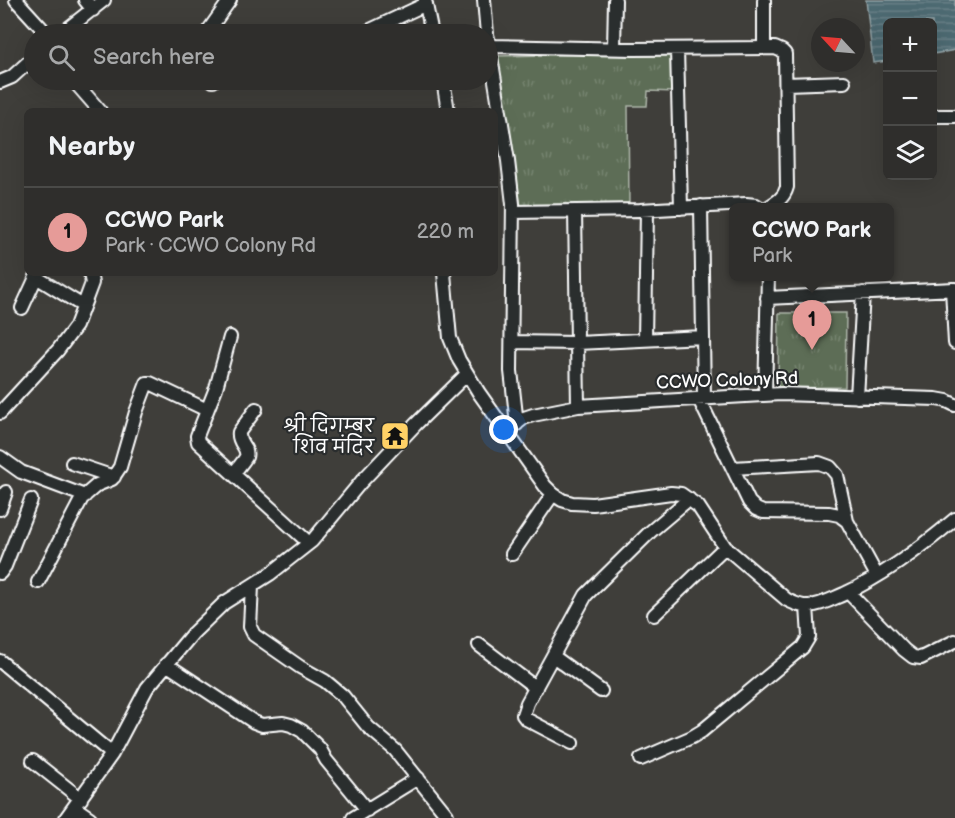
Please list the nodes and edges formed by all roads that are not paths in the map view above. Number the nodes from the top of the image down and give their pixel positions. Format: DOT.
graph roads {
  1 [pos="16,0"];
  2 [pos="104,0"];
  3 [pos="230,0"];
  4 [pos="484,0"];
  5 [pos="615,0"];
  6 [pos="764,0"];
  7 [pos="426,2"];
  8 [pos="89,5"];
  9 [pos="38,24"];
  10 [pos="71,24"];
  11 [pos="213,24"];
  12 [pos="382,24"];
  13 [pos="430,24"];
  14 [pos="486,24"];
  15 [pos="498,41"];
  16 [pos="614,48"];
  17 [pos="677,48"];
  18 [pos="764,48"];
  19 [pos="24,66"];
  20 [pos="0,82"];
  21 [pos="844,82"];
  22 [pos="786,84"];
  23 [pos="82,90"];
  24 [pos="444,90"];
  25 [pos="496,90"];
  26 [pos="97,108"];
  27 [pos="447,108"];
  28 [pos="937,116"];
  29 [pos="955,116"];
  30 [pos="775,203"];
  31 [pos="729,205"];
  32 [pos="701,206"];
  33 [pos="681,208"];
  34 [pos="647,210"];
  35 [pos="575,211"];
  36 [pos="513,212"];
  37 [pos="37,276"];
  38 [pos="38,276"];
  39 [pos="91,276"];
  40 [pos="444,276"];
  41 [pos="768,281"];
  42 [pos="953,289"];
  43 [pos="863,293"];
  44 [pos="767,298"];
  45 [pos="83,306"];
  46 [pos="22,308"];
  47 [pos="230,337"];
  48 [pos="703,337"];
  49 [pos="645,340"];
  50 [pos="512,342"];
  51 [pos="577,343"];
  52 [pos="955,343"];
  53 [pos="467,374"];
  54 [pos="765,395"];
  55 [pos="857,397"];
  56 [pos="701,399"];
  57 [pos="955,405"];
  58 [pos="578,406"];
  59 [pos="256,409"];
  60 [pos="207,410"];
  61 [pos="0,413"];
  62 [pos="517,424"];
  63 [pos="506,432"];
  64 [pos="0,457"];
  65 [pos="72,463"];
  66 [pos="733,468"];
  67 [pos="234,474"];
  68 [pos="114,477"];
  69 [pos="6,492"];
  70 [pos="553,494"];
  71 [pos="85,496"];
  72 [pos="689,499"];
  73 [pos="31,500"];
  74 [pos="0,509"];
  75 [pos="955,519"];
  76 [pos="847,521"];
  77 [pos="309,543"];
  78 [pos="725,547"];
  79 [pos="512,554"];
  80 [pos="0,573"];
  81 [pos="877,576"];
  82 [pos="38,582"];
  83 [pos="252,586"];
  84 [pos="848,592"];
  85 [pos="807,606"];
  86 [pos="654,615"];
  87 [pos="955,641"];
  88 [pos="479,645"];
  89 [pos="553,656"];
  90 [pos="0,661"];
  91 [pos="166,664"];
  92 [pos="536,688"];
  93 [pos="600,691"];
  94 [pos="572,743"];
  95 [pos="112,754"];
  96 [pos="641,759"];
  97 [pos="33,761"];
  98 [pos="418,778"];
  99 [pos="78,803"];
  100 [pos="367,810"];
  101 [pos="447,815"];
  102 [pos="66,818"];
  103 [pos="90,818"];
  104 [pos="353,818"];
  1 -- 9 [label="street"];
  2 -- 8 [label="street"];
  3 -- 11 [label="street"];
  4 -- 14 [label="street"];
  5 -- 16 [label="street"];
  6 -- 18 [label="street"];
  7 -- 12 [label="street"];
  7 -- 13 [label="street"];
  8 -- 10 [label="street"];
  15 -- 16 [label="street"];
  16 -- 17 [label="street"];
  17 -- 18 [label="street"];
  17 -- 33 [label="street"];
  18 -- 22 [label="street"];
  19 -- 20 [label="street"];
  21 -- 22 [label="street"];
  22 -- 30 [label="street"];
  23 -- 26 [label="street"];
  24 -- 27 [label="street"];
  25 -- 36 [label="street"];
  28 -- 29 [label="street"];
  31 -- 32 [label="street"];
  32 -- 33 [label="street"];
  32 -- 48 [label="street"];
  33 -- 34 [label="street"];
  34 -- 35 [label="street"];
  34 -- 49 [label="street"];
  35 -- 36 [label="street"];
  35 -- 51 [label="street"];
  36 -- 50 [label="street"];
  37 -- 46 [label="street"];
  38 -- 45 [label="street"];
  39 -- 45 [label="street"];
  40 -- 53 [label="street"];
  41 -- 44 [label="street"];
  42 -- 43 [label="street"];
  42 -- 52 [label="street"];
  43 -- 44 [label="street"];
  43 -- 55 [label="street"];
  44 -- 54 [label="street"];
  45 -- 61 [label="street"];
  47 -- 60 [label="street"];
  48 -- 49 [label="street"];
  48 -- 56 [label="street"];
  49 -- 51 [label="street"];
  50 -- 51 [label="street"];
  50 -- 62 [label="street"];
  51 -- 58 [label="street"];
  53 -- 63 [label="street"];
  53 -- 77 [label="street"];
  54 -- 55 [label="street, CCWO Colony Rd"];
  54 -- 56 [label="street, CCWO Colony Rd"];
  55 -- 57 [label="street, CCWO Colony Rd"];
  56 -- 58 [label="street, CCWO Colony Rd"];
  56 -- 66 [label="street"];
  58 -- 62 [label="street, CCWO Colony Rd"];
  59 -- 67 [label="street"];
  60 -- 67 [label="street"];
  60 -- 68 [label="street"];
  62 -- 63 [label="street, CCWO Colony Rd"];
  63 -- 70 [label="street"];
  64 -- 71 [label="street"];
  65 -- 68 [label="street"];
  66 -- 76 [label="street"];
  66 -- 76 [label="street"];
  67 -- 77 [label="street"];
  68 -- 71 [label="street"];
  69 -- 74 [label="street"];
  70 -- 72 [label="street"];
  70 -- 79 [label="street"];
  71 -- 82 [label="street"];
  72 -- 78 [label="street"];
  72 -- 89 [label="street"];
  73 -- 80 [label="street"];
  75 -- 81 [label="street"];
  76 -- 81 [label="street"];
  77 -- 83 [label="street"];
  78 -- 85 [label="street"];
  78 -- 86 [label="street"];
  81 -- 84 [label="street"];
  83 -- 91 [label="street"];
  83 -- 98 [label="street"];
  84 -- 85 [label="street"];
  84 -- 87 [label="street"];
  85 -- 96 [label="street"];
  88 -- 92 [label="street"];
  89 -- 92 [label="street"];
  89 -- 93 [label="street"];
  90 -- 95 [label="street"];
  91 -- 95 [label="street"];
  91 -- 100 [label="street"];
  92 -- 94 [label="street"];
  95 -- 99 [label="street"];
  97 -- 99 [label="street"];
  98 -- 100 [label="street"];
  98 -- 101 [label="street"];
  99 -- 102 [label="street"];
  99 -- 103 [label="street"];
  100 -- 104 [label="street"];
}
